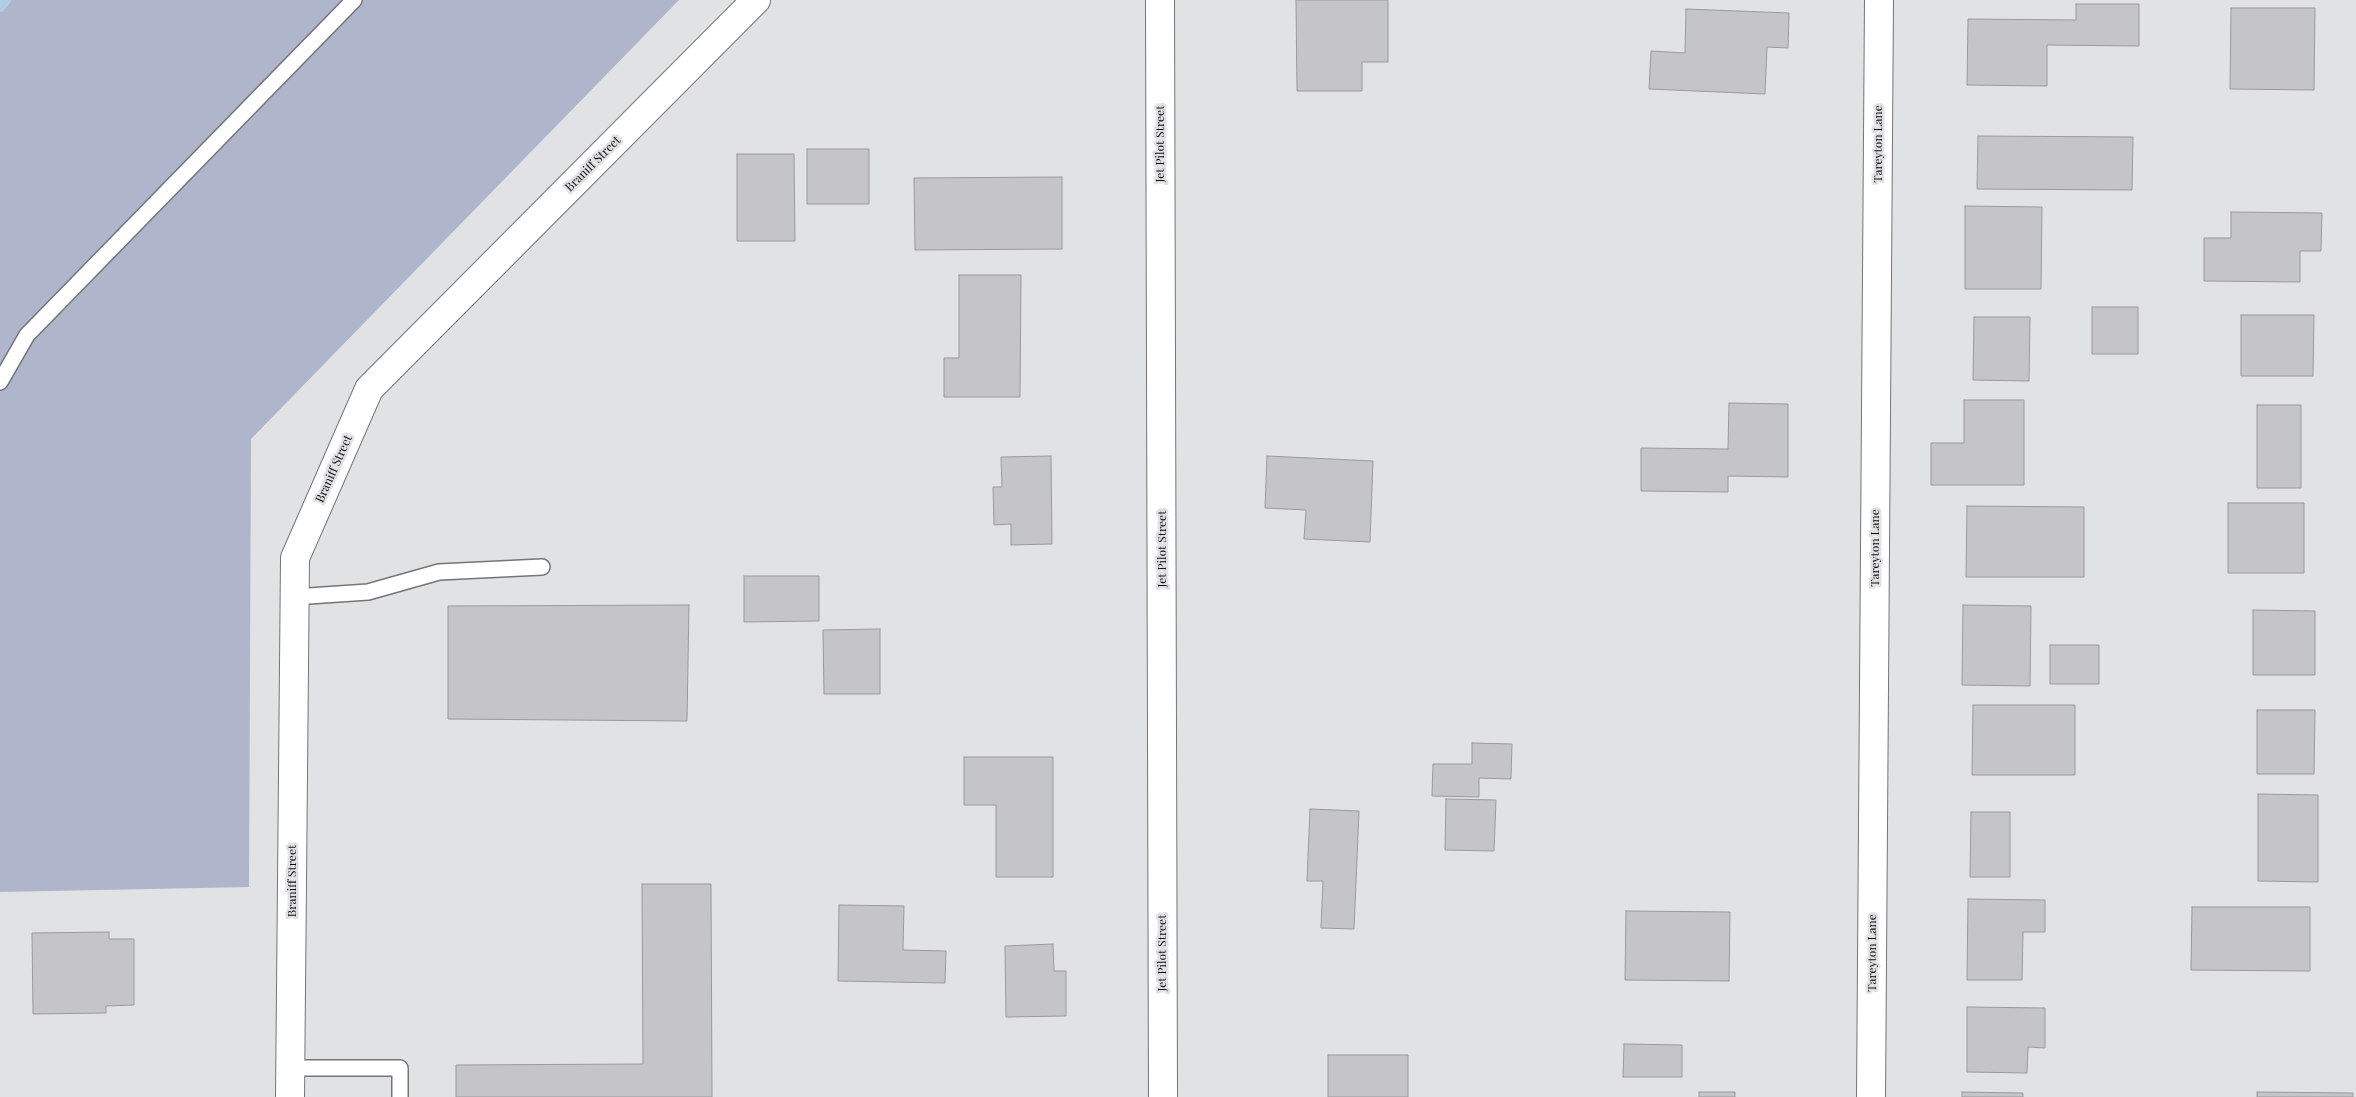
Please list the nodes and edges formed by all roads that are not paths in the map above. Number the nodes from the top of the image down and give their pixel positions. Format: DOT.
graph roads {
  1 [pos="354,0"];
  2 [pos="756,0"];
  3 [pos="1160,0"];
  4 [pos="1879,0"];
  5 [pos="0,382"];
  6 [pos="542,567"];
  7 [pos="294,597"];
  8 [pos="290,1068"];
  9 [pos="290,1097"];
  10 [pos="400,1097"];
  11 [pos="1163,1097"];
  12 [pos="1871,1097"];
  1 -- 5 [label="lane"];
  2 -- 7 [label="street, Braniff Street"];
  3 -- 11 [label="street, Jet Pilot Street"];
  4 -- 12 [label="street, Tareyton Lane"];
  6 -- 7 [label="lane"];
  7 -- 8 [label="street, Braniff Street"];
  8 -- 9 [label="street, Braniff Street"];
  8 -- 10 [label="lane"];
}
